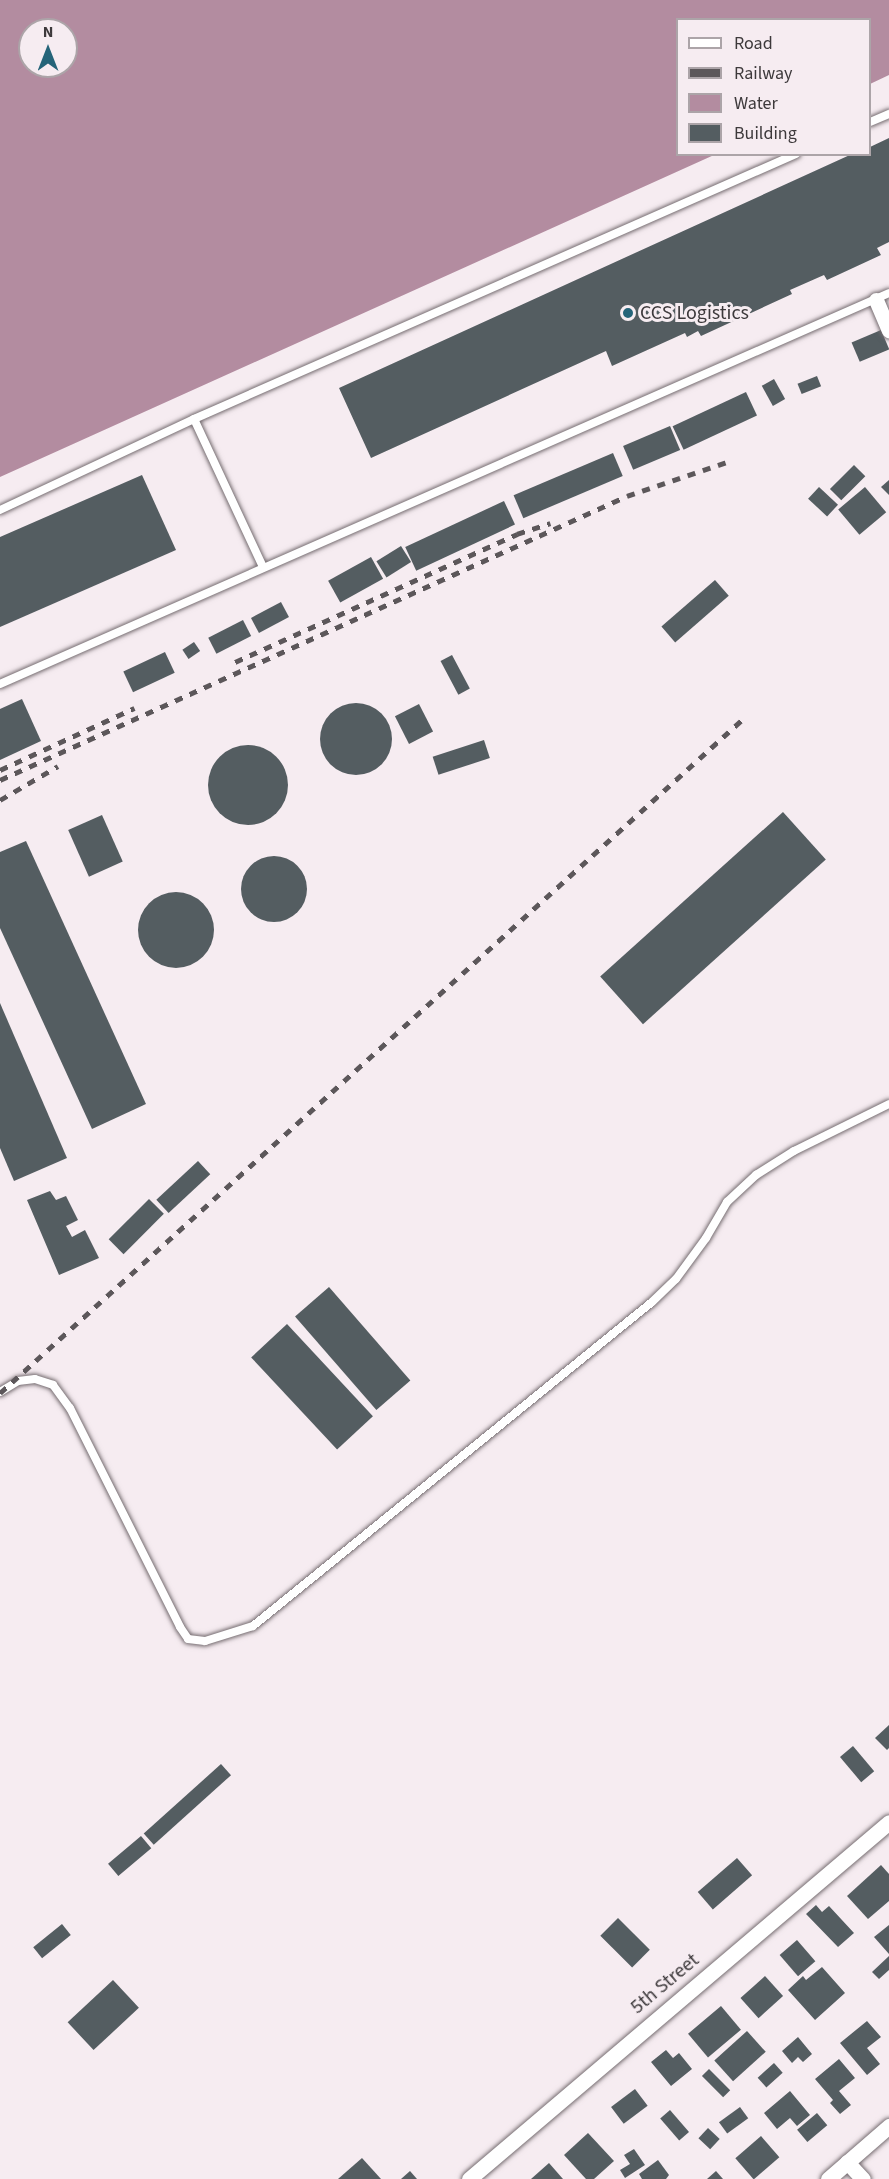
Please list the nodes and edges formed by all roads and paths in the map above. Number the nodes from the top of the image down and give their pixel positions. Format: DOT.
graph roads {
  1 [pos="889,114"];
  2 [pos="871,122"];
  3 [pos="791,156"];
  4 [pos="883,297"];
  5 [pos="889,330"];
  6 [pos="194,419"];
  7 [pos="0,510"];
  8 [pos="263,567"];
  9 [pos="0,684"];
  10 [pos="889,1104"];
  11 [pos="0,1392"];
  12 [pos="889,1822"];
  13 [pos="889,2126"];
  14 [pos="847,2162"];
  15 [pos="469,2179"];
  16 [pos="828,2179"];
  17 [pos="862,2179"];
  1 -- 2 [label="lane"];
  3 -- 6 [label="lane"];
  4 -- 5 [label="street"];
  4 -- 8 [label="lane"];
  6 -- 7 [label="lane"];
  6 -- 8 [label="lane"];
  8 -- 9 [label="lane"];
  10 -- 11 [label="lane"];
  12 -- 15 [label="street, 5th Street"];
  13 -- 14 [label="street"];
  14 -- 16 [label="street"];
  14 -- 17 [label="street"];
}
